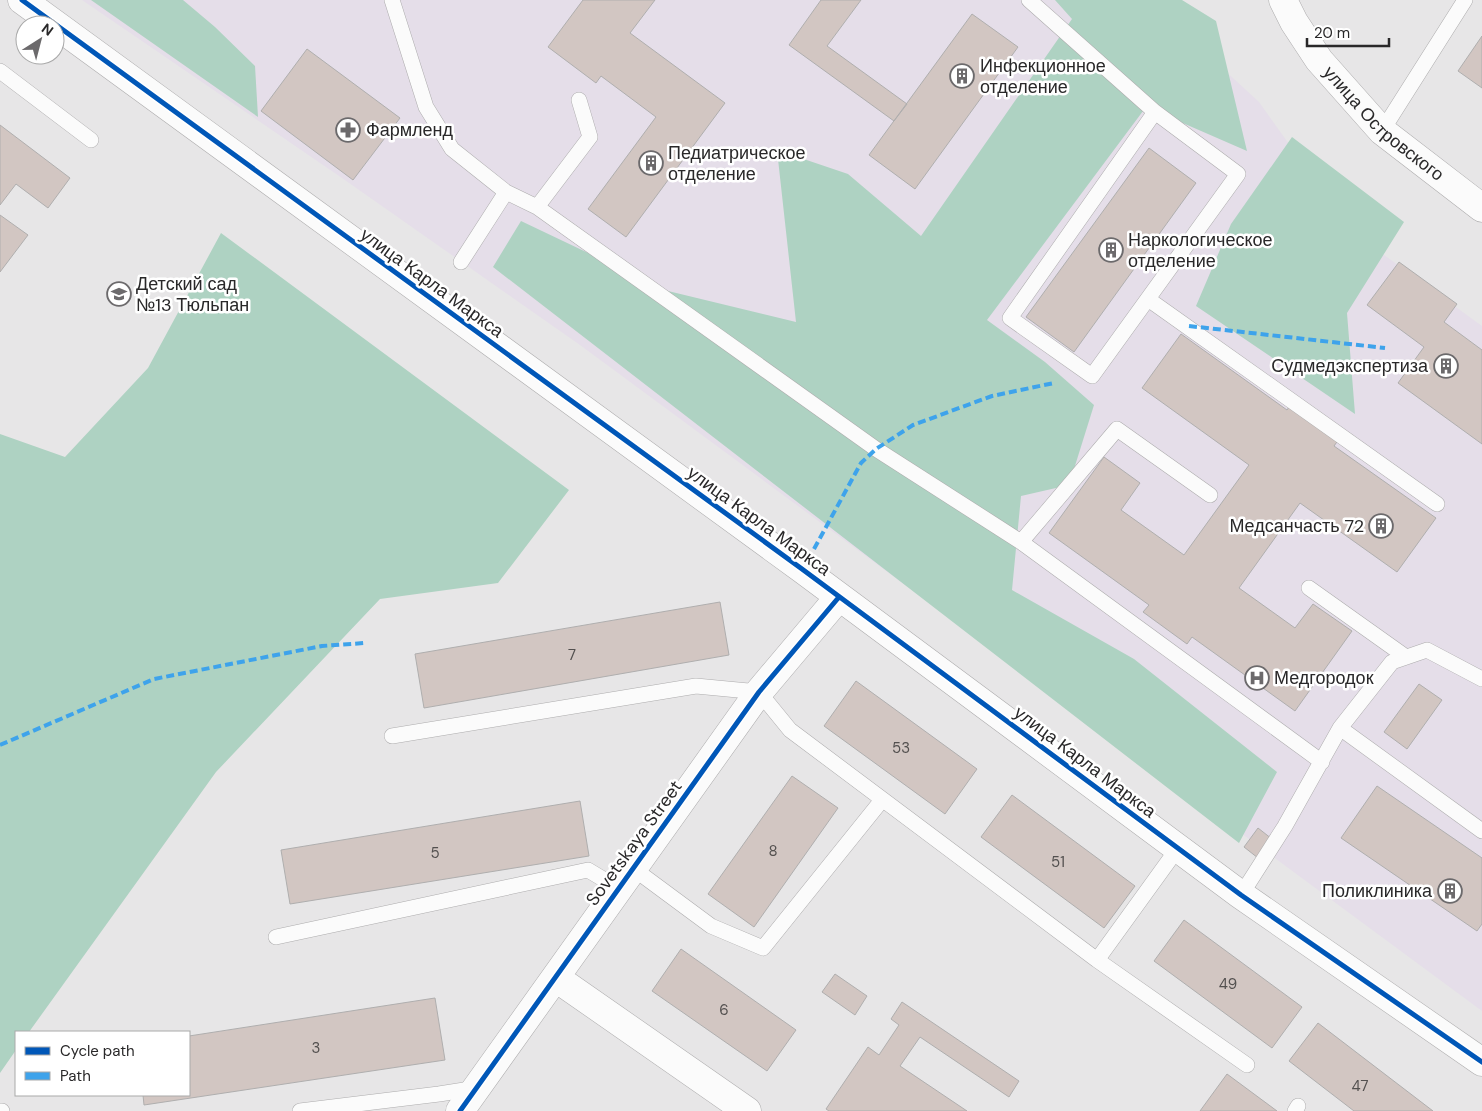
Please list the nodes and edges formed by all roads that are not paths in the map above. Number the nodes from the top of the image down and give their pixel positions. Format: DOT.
graph roads {
  1 [pos="22,0"];
  2 [pos="392,0"];
  3 [pos="1029,0"];
  4 [pos="1283,0"];
  5 [pos="1465,0"];
  6 [pos="0,71"];
  7 [pos="579,100"];
  8 [pos="1156,112"];
  9 [pos="1382,130"];
  10 [pos="91,140"];
  11 [pos="506,192"];
  12 [pos="537,207"];
  13 [pos="1482,208"];
  14 [pos="461,262"];
  15 [pos="1148,299"];
  16 [pos="1210,495"];
  17 [pos="1437,504"];
  18 [pos="1021,542"];
  19 [pos="1309,588"];
  20 [pos="839,597"];
  21 [pos="1406,657"];
  22 [pos="1482,679"];
  23 [pos="760,692"];
  24 [pos="1340,728"];
  25 [pos="392,736"];
  26 [pos="1322,762"];
  27 [pos="882,800"];
  28 [pos="1482,831"];
  29 [pos="1178,848"];
  30 [pos="626,878"];
  31 [pos="1241,895"];
  32 [pos="276,938"];
  33 [pos="1097,960"];
  34 [pos="556,978"];
  35 [pos="1482,1062"];
  36 [pos="1247,1065"];
  37 [pos="477,1088"];
  38 [pos="300,1111"];
  39 [pos="460,1111"];
  40 [pos="747,1111"];
  1 -- 20 [label="street, улица Карла Маркса"];
  2 -- 11 [label="lane"];
  3 -- 8 [label="lane"];
  4 -- 9 [label="street, улица Островского"];
  5 -- 9 [label="lane"];
  6 -- 10 [label="lane"];
  7 -- 12 [label="lane"];
  8 -- 15 [label="lane"];
  8 -- 15 [label="lane"];
  9 -- 13 [label="street, улица Островского"];
  11 -- 12 [label="lane"];
  11 -- 14 [label="lane"];
  12 -- 18 [label="lane"];
  15 -- 17 [label="lane"];
  16 -- 18 [label="lane"];
  18 -- 26 [label="lane"];
  19 -- 21 [label="lane"];
  20 -- 23 [label="street, Sovetskaya Street"];
  20 -- 29 [label="street, улица Карла Маркса"];
  21 -- 22 [label="lane"];
  21 -- 24 [label="lane"];
  23 -- 25 [label="lane"];
  23 -- 27 [label="lane"];
  23 -- 30 [label="street, Sovetskaya Street"];
  24 -- 26 [label="lane"];
  24 -- 28 [label="lane"];
  26 -- 31 [label="lane"];
  27 -- 30 [label="lane"];
  27 -- 33 [label="lane"];
  29 -- 31 [label="street, улица Карла Маркса"];
  29 -- 33 [label="lane"];
  30 -- 32 [label="lane"];
  30 -- 34 [label="street, Sovetskaya Street"];
  31 -- 35 [label="street, улица Карла Маркса"];
  33 -- 36 [label="lane"];
  34 -- 37 [label="street, Sovetskaya Street"];
  34 -- 40 [label="street"];
  37 -- 38 [label="lane"];
  37 -- 39 [label="street, Sovetskaya Street"];
}
